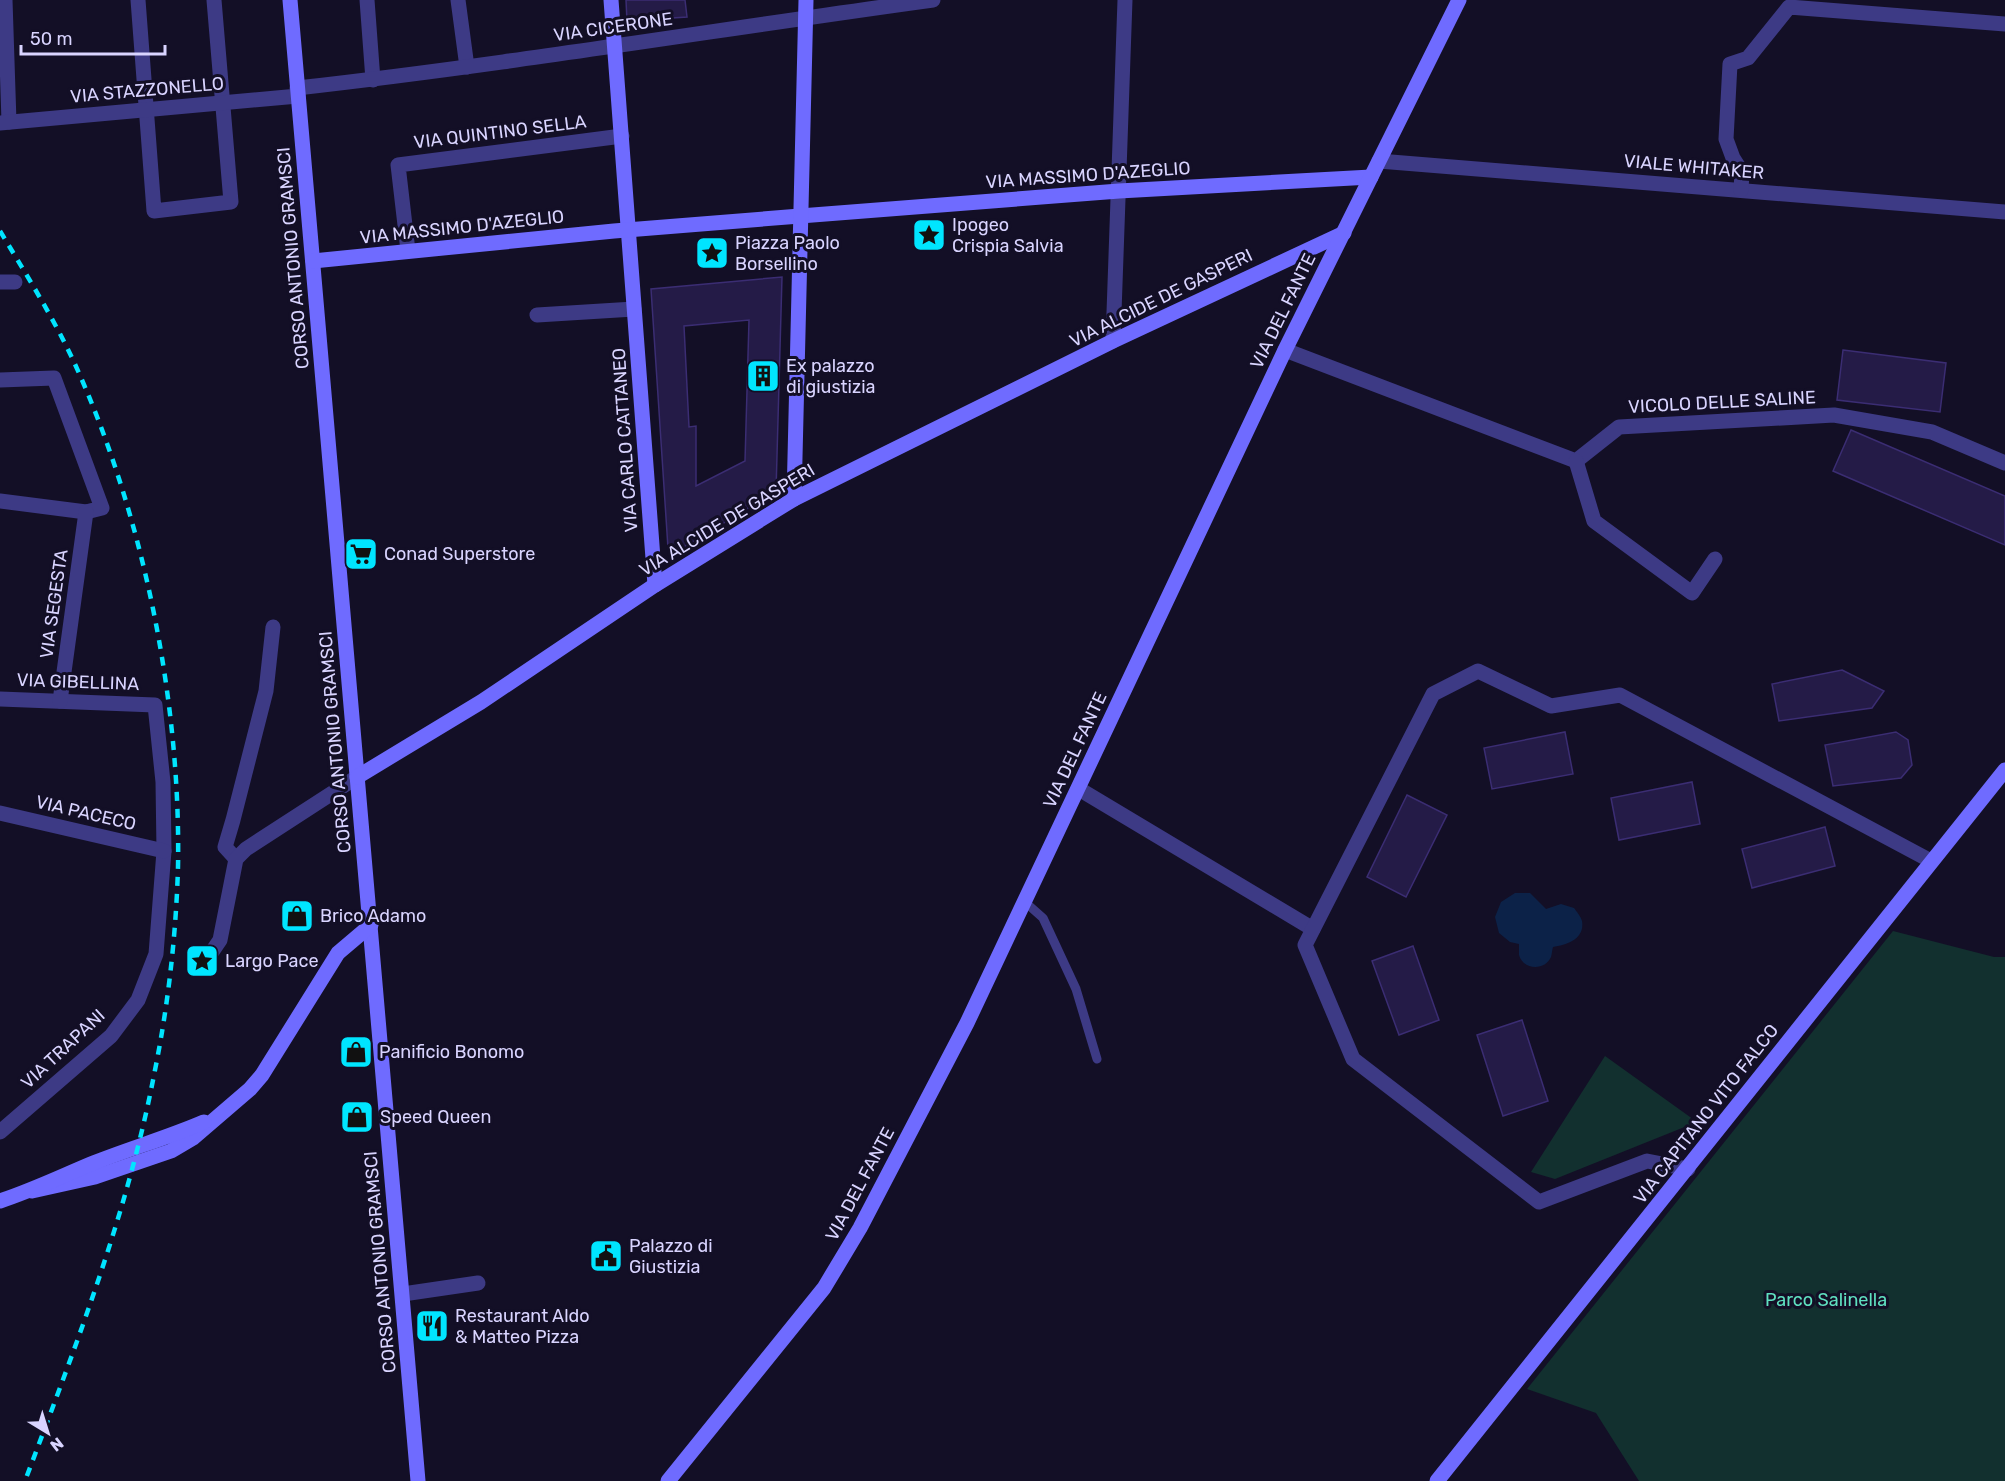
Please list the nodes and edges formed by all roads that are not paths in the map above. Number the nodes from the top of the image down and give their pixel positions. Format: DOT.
graph roads {
  1 [pos="5,0"];
  2 [pos="138,0"];
  3 [pos="214,0"];
  4 [pos="290,0"];
  5 [pos="367,0"];
  6 [pos="458,0"];
  7 [pos="611,0"];
  8 [pos="807,0"];
  9 [pos="933,0"];
  10 [pos="1125,0"];
  11 [pos="1459,0"];
  12 [pos="807,17"];
  13 [pos="2005,24"];
  14 [pos="614,47"];
  15 [pos="467,67"];
  16 [pos="373,80"];
  17 [pos="297,92"];
  18 [pos="222,103"];
  19 [pos="145,110"];
  20 [pos="4,122"];
  21 [pos="622,136"];
  22 [pos="1379,161"];
  23 [pos="1371,177"];
  24 [pos="1741,190"];
  25 [pos="1119,191"];
  26 [pos="2005,212"];
  27 [pos="804,216"];
  28 [pos="623,226"];
  29 [pos="1344,232"];
  30 [pos="408,251"];
  31 [pos="313,261"];
  32 [pos="634,309"];
  33 [pos="537,315"];
  34 [pos="1113,341"];
  35 [pos="1285,350"];
  36 [pos="0,380"];
  37 [pos="1576,461"];
  38 [pos="2005,463"];
  39 [pos="794,499"];
  40 [pos="0,501"];
  41 [pos="86,512"];
  42 [pos="1715,559"];
  43 [pos="655,585"];
  44 [pos="273,627"];
  45 [pos="0,699"];
  46 [pos="60,701"];
  47 [pos="155,705"];
  48 [pos="2005,770"];
  49 [pos="357,777"];
  50 [pos="1078,789"];
  51 [pos="0,813"];
  52 [pos="164,851"];
  53 [pos="236,859"];
  54 [pos="1931,861"];
  55 [pos="1025,902"];
  56 [pos="371,925"];
  57 [pos="1313,928"];
  58 [pos="203,965"];
  59 [pos="1097,1059"];
  60 [pos="0,1132"];
  61 [pos="1688,1169"];
  62 [pos="0,1201"];
  63 [pos="478,1283"];
  64 [pos="403,1294"];
  65 [pos="418,1481"];
  66 [pos="668,1481"];
  67 [pos="1437,1481"];
  1 -- 20 [label="street"];
  2 -- 19 [label="street"];
  3 -- 18 [label="street"];
  4 -- 17 [label="street, CORSO ANTONIO GRAMSCI"];
  5 -- 16 [label="street"];
  6 -- 15 [label="street"];
  7 -- 14 [label="street"];
  8 -- 12 [label="street"];
  9 -- 12 [label="street, VIA CICERONE"];
  10 -- 25 [label="street"];
  11 -- 22 [label="street, VIA DEL FANTE"];
  12 -- 14 [label="street, VIA CICERONE"];
  12 -- 27 [label="street"];
  13 -- 24 [label="street"];
  14 -- 15 [label="street, VIA CICERONE"];
  14 -- 21 [label="street"];
  15 -- 16 [label="street, VIA CICERONE"];
  16 -- 17 [label="street, VIA CICERONE"];
  17 -- 18 [label="street, VIA STAZZONELLO"];
  17 -- 31 [label="street, CORSO ANTONIO GRAMSCI"];
  18 -- 19 [label="street, VIA STAZZONELLO"];
  18 -- 19 [label="street"];
  19 -- 20 [label="street, VIA STAZZONELLO"];
  21 -- 28 [label="street"];
  21 -- 30 [label="street, VIA QUINTINO SELLA"];
  22 -- 23 [label="street, VIA DEL FANTE"];
  22 -- 24 [label="street, VIALE WHITAKER"];
  23 -- 25 [label="street, VIA MASSIMO D'AZEGLIO"];
  23 -- 29 [label="street, VIA DEL FANTE"];
  24 -- 26 [label="street, VIALE WHITAKER"];
  25 -- 27 [label="street, VIA MASSIMO D'AZEGLIO"];
  25 -- 34 [label="street"];
  27 -- 28 [label="street, VIA MASSIMO D'AZEGLIO"];
  27 -- 39 [label="street"];
  28 -- 30 [label="street, VIA MASSIMO D'AZEGLIO"];
  28 -- 32 [label="street, VIA CARLO CATTANEO"];
  29 -- 34 [label="street, VIA ALCIDE DE GASPERI"];
  29 -- 35 [label="street, VIA DEL FANTE"];
  30 -- 31 [label="street, VIA MASSIMO D'AZEGLIO"];
  31 -- 49 [label="street, CORSO ANTONIO GRAMSCI"];
  32 -- 33 [label="street"];
  32 -- 43 [label="street, VIA CARLO CATTANEO"];
  34 -- 39 [label="street, VIA ALCIDE DE GASPERI"];
  35 -- 37 [label="street"];
  35 -- 50 [label="street, VIA DEL FANTE"];
  36 -- 41 [label="street"];
  37 -- 38 [label="street, VICOLO DELLE SALINE"];
  37 -- 42 [label="street"];
  39 -- 43 [label="street, VIA ALCIDE DE GASPERI"];
  40 -- 41 [label="street"];
  41 -- 46 [label="street, VIA SEGESTA"];
  43 -- 49 [label="street, VIA ALCIDE DE GASPERI"];
  44 -- 53 [label="street"];
  45 -- 46 [label="street, VIA GIBELLINA"];
  46 -- 47 [label="street, VIA GIBELLINA"];
  47 -- 52 [label="street, VIA TRAPANI"];
  48 -- 54 [label="street, VIA CAPITANO VITO FALCO"];
  49 -- 53 [label="street, VIA ALCIDE DE GASPERI"];
  49 -- 56 [label="street, CORSO ANTONIO GRAMSCI"];
  50 -- 55 [label="street, VIA DEL FANTE"];
  50 -- 57 [label="street"];
  51 -- 52 [label="street, VIA PACECO"];
  52 -- 60 [label="street, VIA TRAPANI"];
  53 -- 58 [label="street"];
  54 -- 57 [label="street"];
  54 -- 61 [label="street, VIA CAPITANO VITO FALCO"];
  55 -- 59 [label="lane"];
  55 -- 66 [label="street, VIA DEL FANTE"];
  56 -- 62 [label="street"];
  56 -- 64 [label="street, CORSO ANTONIO GRAMSCI"];
  57 -- 61 [label="street"];
  61 -- 67 [label="street, VIA CAPITANO VITO FALCO"];
  63 -- 64 [label="street"];
  64 -- 65 [label="street, CORSO ANTONIO GRAMSCI"];
}
